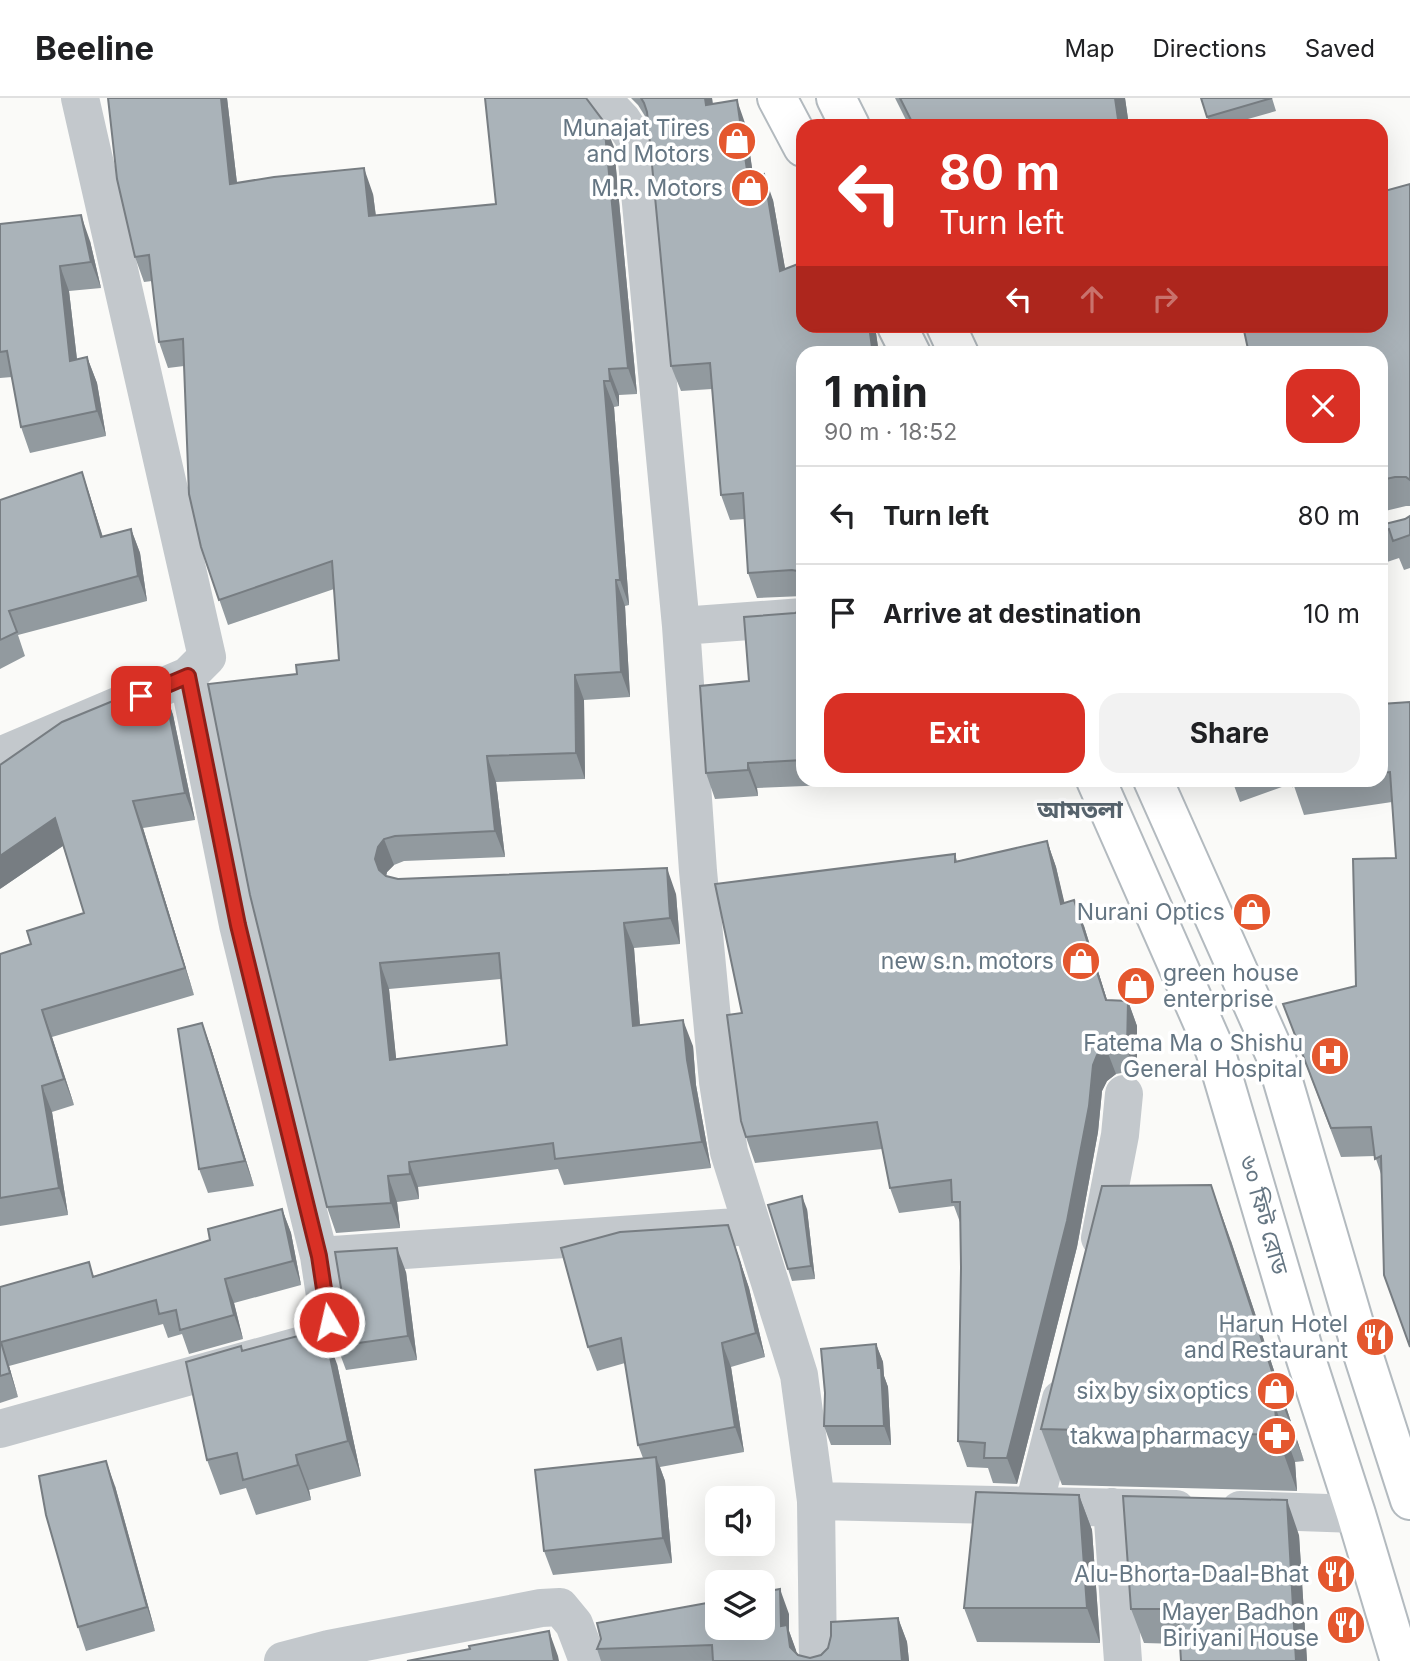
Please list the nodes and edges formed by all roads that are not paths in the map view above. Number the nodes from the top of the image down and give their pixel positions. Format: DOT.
graph roads {
  1 [pos="80,98"];
  2 [pos="583,98"];
  3 [pos="778,98"];
  4 [pos="836,98"];
  5 [pos="846,119"];
  6 [pos="796,133"];
  7 [pos="796,618"];
  8 [pos="681,626"];
  9 [pos="188,676"];
  10 [pos="0,756"];
  11 [pos="1099,787"];
  12 [pos="1156,787"];
  13 [pos="1124,1094"];
  14 [pos="751,1226"];
  15 [pos="319,1256"];
  16 [pos="1094,1265"];
  17 [pos="1068,1372"];
  18 [pos="0,1429"];
  19 [pos="1410,1500"];
  20 [pos="816,1501"];
  21 [pos="1034,1506"];
  22 [pos="1112,1507"];
  23 [pos="1356,1514"];
  24 [pos="1410,1514"];
  25 [pos="283,1661"];
  26 [pos="587,1661"];
  27 [pos="818,1661"];
  28 [pos="1123,1661"];
  29 [pos="1400,1661"];
  1 -- 9 [label="street"];
  2 -- 8 [label="street"];
  3 -- 6 [label="street"];
  4 -- 5 [label="street"];
  7 -- 8 [label="street"];
  8 -- 14 [label="street"];
  9 -- 10 [label="street"];
  9 -- 15 [label="street"];
  11 -- 23 [label="street, ৬০ ফিট রোড"];
  12 -- 19 [label="street"];
  13 -- 16 [label="street"];
  14 -- 15 [label="street"];
  14 -- 20 [label="street"];
  15 -- 18 [label="street"];
  17 -- 21 [label="street"];
  20 -- 21 [label="street"];
  20 -- 27 [label="street"];
  21 -- 22 [label="street"];
  22 -- 23 [label="street"];
  22 -- 28 [label="street"];
  23 -- 24 [label="street"];
  23 -- 29 [label="street, ৬০ ফিট রোড"];
  25 -- 26 [label="street"];
}
